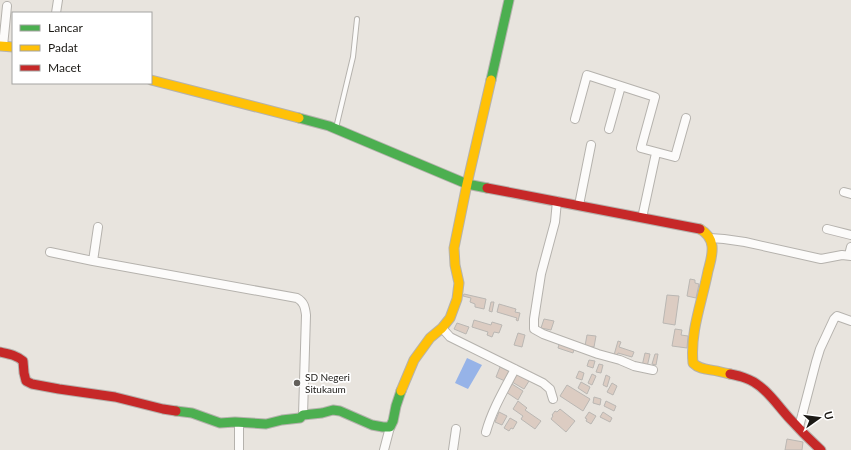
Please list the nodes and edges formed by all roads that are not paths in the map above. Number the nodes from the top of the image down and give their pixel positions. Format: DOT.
graph roads {
  1 [pos="58,0"];
  2 [pos="509,0"];
  3 [pos="8,6"];
  4 [pos="56,12"];
  5 [pos="357,19"];
  6 [pos="1,46"];
  7 [pos="12,47"];
  8 [pos="152,80"];
  9 [pos="621,86"];
  10 [pos="686,118"];
  11 [pos="575,119"];
  12 [pos="609,129"];
  13 [pos="336,130"];
  14 [pos="591,145"];
  15 [pos="656,153"];
  16 [pos="467,184"];
  17 [pos="558,201"];
  18 [pos="579,205"];
  19 [pos="642,218"];
  20 [pos="98,227"];
  21 [pos="827,229"];
  22 [pos="851,235"];
  23 [pos="710,238"];
  24 [pos="50,252"];
  25 [pos="850,253"];
  26 [pos="93,261"];
  27 [pos="851,321"];
  28 [pos="442,328"];
  29 [pos="0,352"];
  30 [pos="515,369"];
  31 [pos="653,370"];
  32 [pos="553,399"];
  33 [pos="303,415"];
  34 [pos="239,423"];
  35 [pos="390,427"];
  36 [pos="799,427"];
  37 [pos="456,429"];
  38 [pos="486,432"];
  39 [pos="239,450"];
  40 [pos="384,450"];
  41 [pos="453,450"];
  42 [pos="821,450"];
  1 -- 4 [label="street"];
  2 -- 16 [label="street"];
  3 -- 6 [label="street"];
  5 -- 13 [label="lane"];
  6 -- 7 [label="street"];
  8 -- 13 [label="street"];
  9 -- 11 [label="street"];
  9 -- 12 [label="street"];
  9 -- 15 [label="street"];
  10 -- 15 [label="street"];
  13 -- 16 [label="street"];
  14 -- 18 [label="street"];
  15 -- 19 [label="street"];
  16 -- 17 [label="street"];
  16 -- 28 [label="street"];
  17 -- 18 [label="street"];
  17 -- 31 [label="street"];
  18 -- 19 [label="street"];
  19 -- 23 [label="street"];
  20 -- 26 [label="street"];
  21 -- 22 [label="street"];
  23 -- 25 [label="street"];
  23 -- 36 [label="street"];
  24 -- 26 [label="street"];
  26 -- 33 [label="street"];
  27 -- 36 [label="street"];
  28 -- 30 [label="street"];
  28 -- 35 [label="street"];
  29 -- 34 [label="street"];
  30 -- 32 [label="street"];
  30 -- 38 [label="street"];
  33 -- 34 [label="street"];
  33 -- 35 [label="street"];
  34 -- 39 [label="street"];
  35 -- 40 [label="street"];
  36 -- 42 [label="street"];
  37 -- 41 [label="street"];
}
